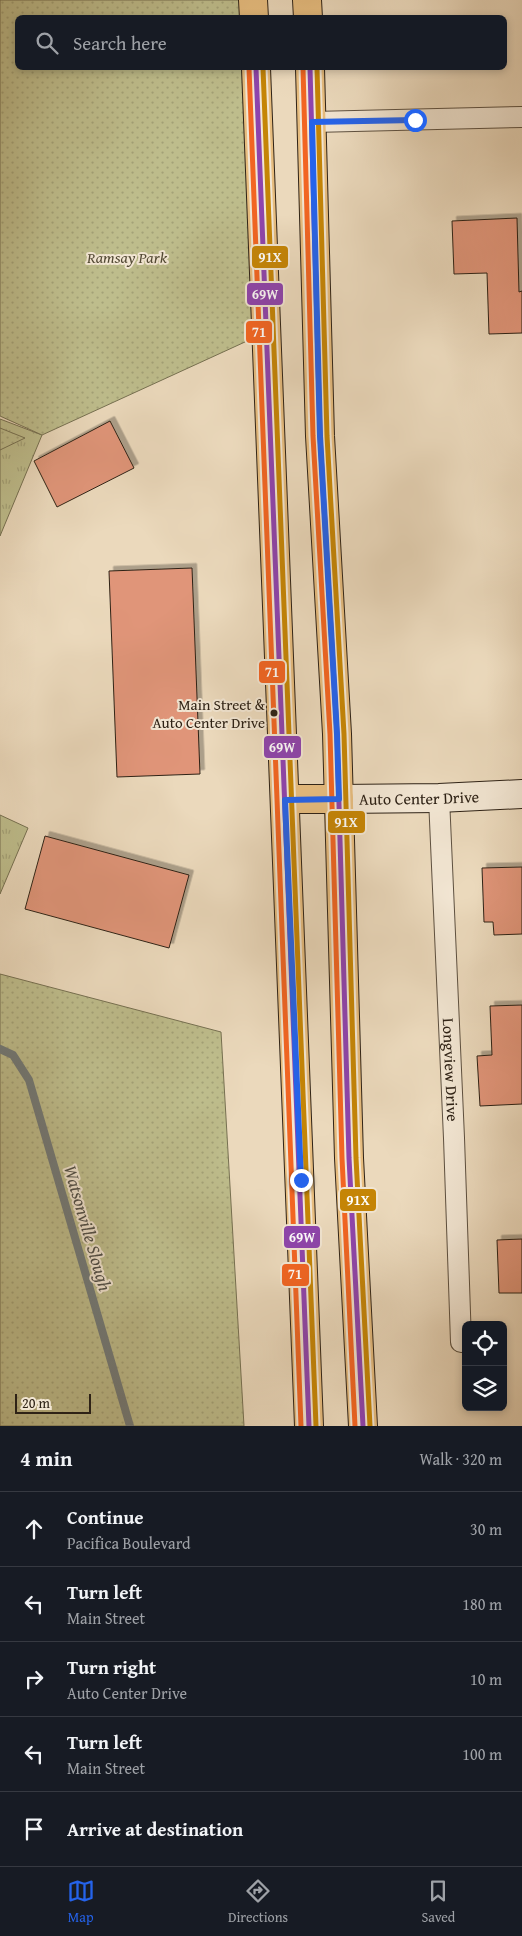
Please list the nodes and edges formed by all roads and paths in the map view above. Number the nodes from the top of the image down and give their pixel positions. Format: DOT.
graph roads {
  1 [pos="253,0"];
  2 [pos="307,0"];
  3 [pos="254,15"];
  4 [pos="308,15"];
  5 [pos="256,70"];
  6 [pos="310,70"];
  7 [pos="522,117"];
  8 [pos="312,122"];
  9 [pos="522,794"];
  10 [pos="440,798"];
  11 [pos="339,799"];
  12 [pos="285,800"];
  13 [pos="461,1342"];
  14 [pos="310,1426"];
  15 [pos="363,1426"];
  1 -- 3 [label="main road"];
  2 -- 4 [label="main road"];
  5 -- 12 [label="main road"];
  6 -- 8 [label="main road"];
  7 -- 8 [label="street"];
  8 -- 11 [label="main road"];
  9 -- 10 [label="street, Auto Center Drive"];
  10 -- 11 [label="street, Auto Center Drive"];
  10 -- 13 [label="street, Longview Drive"];
  11 -- 12 [label="main road, Auto Center Drive"];
  11 -- 15 [label="main road"];
  12 -- 14 [label="main road"];
}
